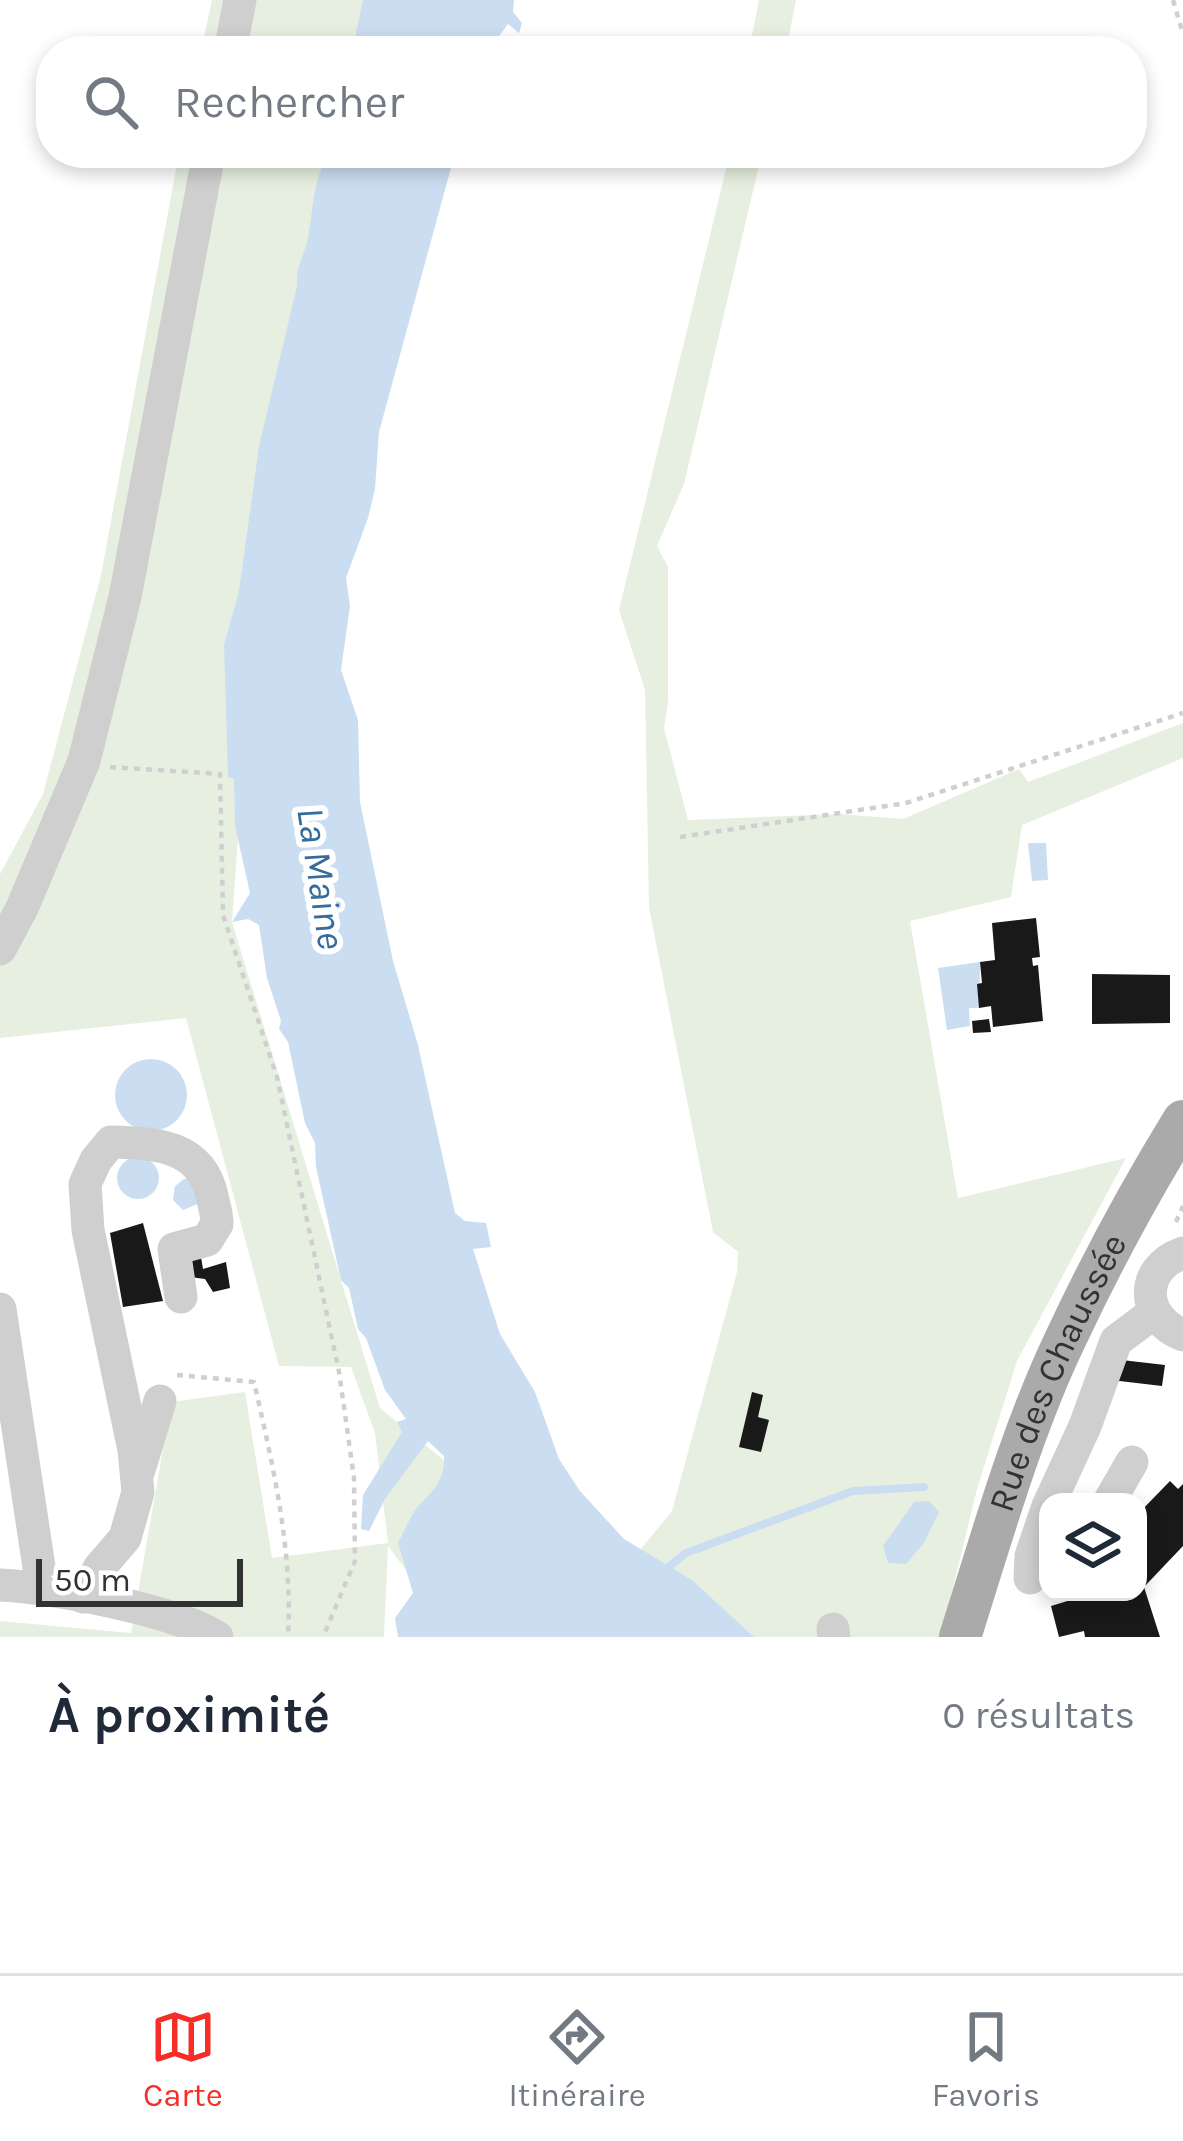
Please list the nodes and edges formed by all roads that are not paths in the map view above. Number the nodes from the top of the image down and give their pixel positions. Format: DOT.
graph roads {
  1 [pos="240,0"];
  2 [pos="233,36"];
  3 [pos="206,168"];
  4 [pos="0,949"];
  5 [pos="1183,1120"];
  6 [pos="1183,1253"];
  7 [pos="181,1297"];
  8 [pos="0,1309"];
  9 [pos="1152,1314"];
  10 [pos="1183,1335"];
  11 [pos="160,1401"];
  12 [pos="1132,1462"];
  13 [pos="136,1477"];
  14 [pos="1056,1493"];
  15 [pos="1114,1493"];
  16 [pos="1039,1534"];
  17 [pos="1030,1578"];
  18 [pos="0,1586"];
  19 [pos="42,1587"];
  20 [pos="83,1597"];
  21 [pos="217,1637"];
  22 [pos="960,1637"];
  1 -- 2 [label="street"];
  3 -- 4 [label="street"];
  5 -- 22 [label="main road, Rue des Chaussée"];
  6 -- 9 [label="street"];
  7 -- 13 [label="street"];
  8 -- 19 [label="street"];
  9 -- 10 [label="street"];
  9 -- 14 [label="street"];
  11 -- 13 [label="street"];
  12 -- 15 [label="street"];
  13 -- 20 [label="street"];
  16 -- 17 [label="street"];
  18 -- 19 [label="street"];
  19 -- 20 [label="street"];
  20 -- 21 [label="street"];
}
